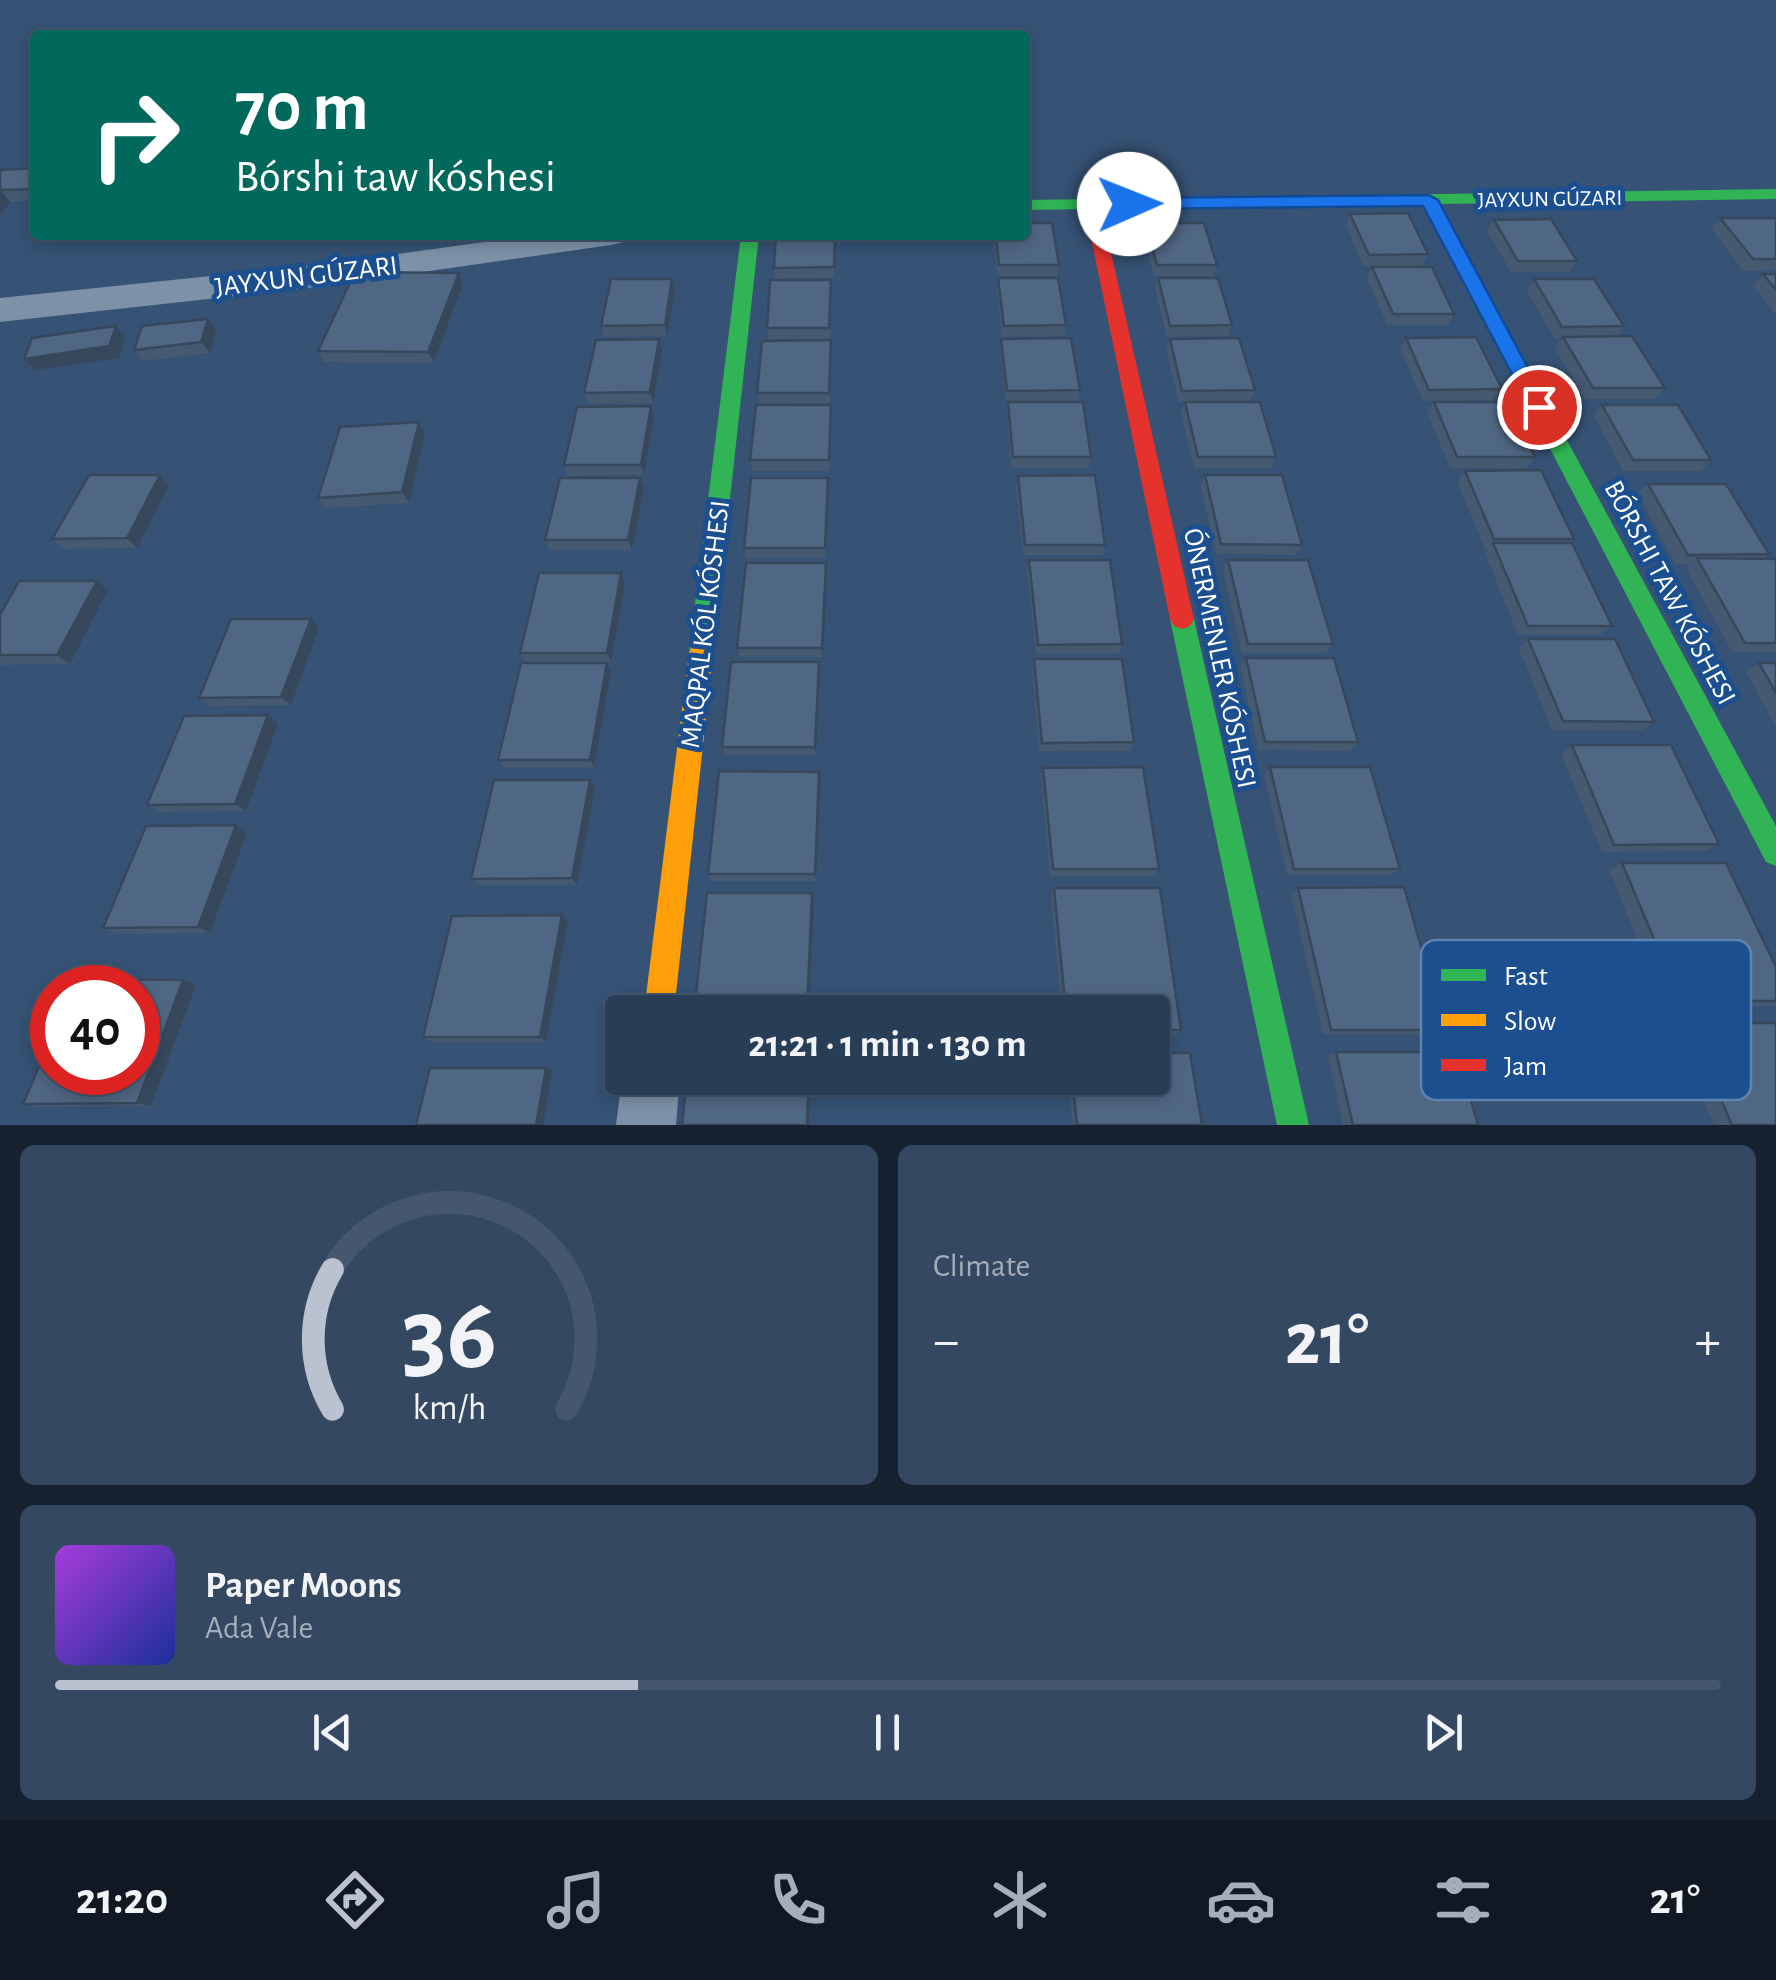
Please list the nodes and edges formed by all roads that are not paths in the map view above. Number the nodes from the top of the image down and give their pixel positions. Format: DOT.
graph roads {
  1 [pos="1776,194"];
  2 [pos="1429,200"];
  3 [pos="1092,204"];
  4 [pos="1030,205"];
  5 [pos="575,240"];
  6 [pos="749,240"];
  7 [pos="0,310"];
  8 [pos="1776,853"];
  9 [pos="661,995"];
  10 [pos="649,1095"];
  11 [pos="646,1125"];
  12 [pos="1293,1125"];
  1 -- 2 [label="street"];
  2 -- 3 [label="street"];
  2 -- 8 [label="street, BÓRSHI TAW KÓSHESI"];
  3 -- 4 [label="street"];
  3 -- 12 [label="street, ÓNERMENLER KÓSHESI"];
  5 -- 7 [label="street"];
  6 -- 9 [label="street, MAQPAL KÓL KÓSHESI"];
  10 -- 11 [label="street"];
}
